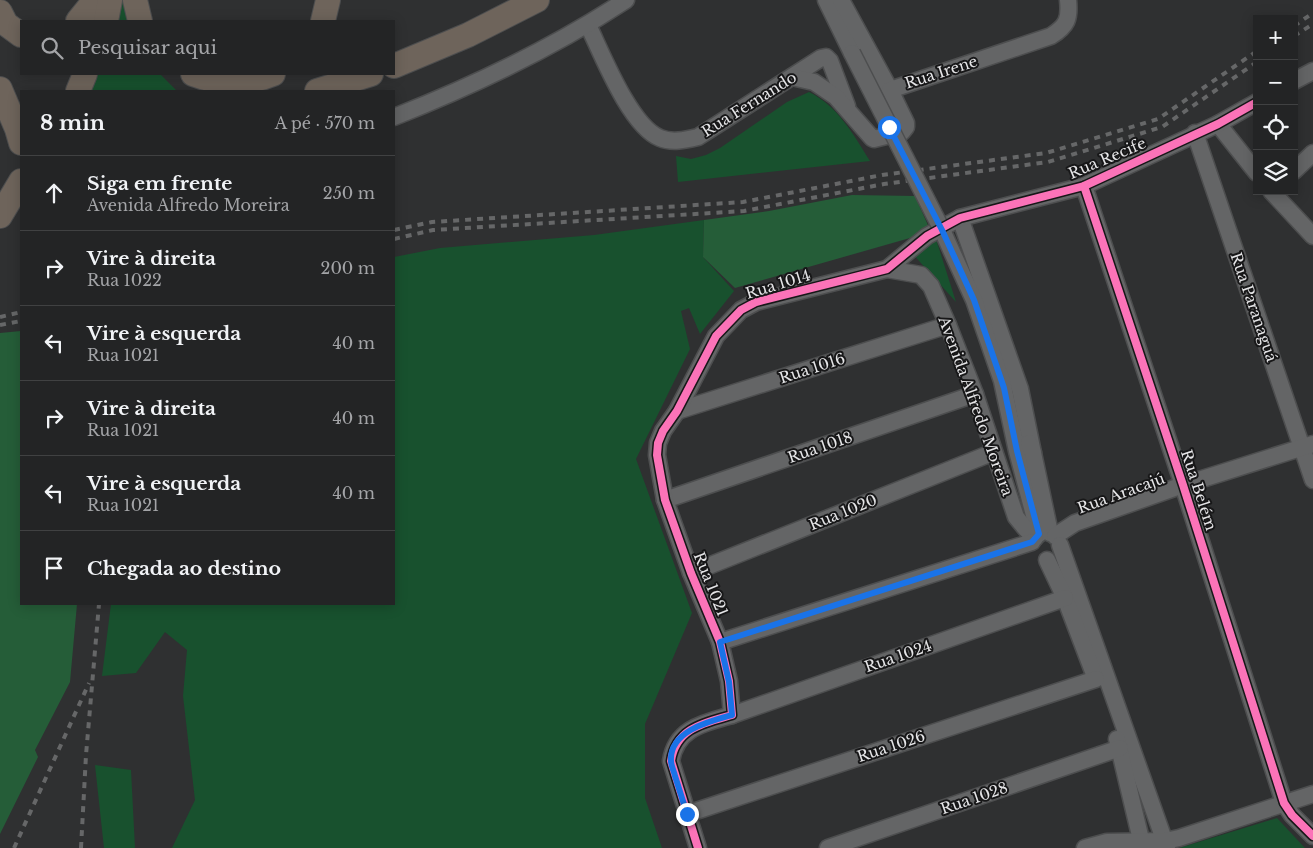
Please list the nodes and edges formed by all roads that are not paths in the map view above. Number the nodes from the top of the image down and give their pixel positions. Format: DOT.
graph roads {
  1 [pos="95,0"];
  2 [pos="110,0"];
  3 [pos="135,0"];
  4 [pos="328,0"];
  5 [pos="536,0"];
  6 [pos="626,0"];
  7 [pos="826,0"];
  8 [pos="841,0"];
  9 [pos="1068,0"];
  10 [pos="0,12"];
  11 [pos="79,20"];
  12 [pos="89,20"];
  13 [pos="106,20"];
  14 [pos="140,20"];
  15 [pos="323,20"];
  16 [pos="588,25"];
  17 [pos="20,34"];
  18 [pos="395,66"];
  19 [pos="1313,71"];
  20 [pos="73,75"];
  21 [pos="85,75"];
  22 [pos="197,75"];
  23 [pos="270,75"];
  24 [pos="368,75"];
  25 [pos="792,77"];
  26 [pos="1298,79"];
  27 [pos="0,89"];
  28 [pos="66,90"];
  29 [pos="78,90"];
  30 [pos="320,90"];
  31 [pos="890,90"];
  32 [pos="1253,104"];
  33 [pos="850,111"];
  34 [pos="395,117"];
  35 [pos="1218,124"];
  36 [pos="1195,133"];
  37 [pos="20,140"];
  38 [pos="1313,153"];
  39 [pos="1298,167"];
  40 [pos="1253,168"];
  41 [pos="20,184"];
  42 [pos="1084,186"];
  43 [pos="1275,195"];
  44 [pos="11,213"];
  45 [pos="960,218"];
  46 [pos="1313,236"];
  47 [pos="887,269"];
  48 [pos="948,325"];
  49 [pos="1004,385"];
  50 [pos="975,394"];
  51 [pos="677,411"];
  52 [pos="1308,446"];
  53 [pos="994,452"];
  54 [pos="1034,453"];
  55 [pos="1313,480"];
  56 [pos="1183,485"];
  57 [pos="665,500"];
  58 [pos="1045,538"];
  59 [pos="1047,560"];
  60 [pos="691,573"];
  61 [pos="1065,598"];
  62 [pos="720,642"];
  63 [pos="1096,679"];
  64 [pos="732,715"];
  65 [pos="1120,748"];
  66 [pos="1313,794"];
  67 [pos="1284,803"];
  68 [pos="687,814"];
  69 [pos="1313,836"];
  70 [pos="1143,845"];
  71 [pos="1166,845"];
  72 [pos="698,848"];
  73 [pos="828,848"];
  74 [pos="1086,848"];
  1 -- 11 [label="highway"];
  1 -- 12 [label="highway"];
  2 -- 13 [label="highway"];
  3 -- 14 [label="highway"];
  4 -- 15 [label="highway"];
  5 -- 18 [label="highway"];
  6 -- 16 [label="street"];
  7 -- 49 [label="street, Avenida Alfredo Moreira, bridge"];
  8 -- 31 [label="street"];
  9 -- 31 [label="street, Rua Irene"];
  10 -- 17 [label="highway"];
  16 -- 25 [label="street, Rua Fernando"];
  16 -- 34 [label="street"];
  19 -- 26 [label="street"];
  20 -- 28 [label="highway"];
  21 -- 29 [label="highway"];
  22 -- 23 [label="highway"];
  24 -- 30 [label="highway"];
  25 -- 33 [label="street, Rua Irene"];
  25 -- 33 [label="street, Rua Fernando"];
  27 -- 37 [label="highway"];
  31 -- 33 [label="street, Rua Irene"];
  32 -- 35 [label="street, Rua Recife"];
  35 -- 36 [label="street, Rua Recife"];
  35 -- 40 [label="street"];
  36 -- 42 [label="street, Rua Recife"];
  36 -- 52 [label="street, Rua Paranaguá"];
  38 -- 39 [label="street"];
  41 -- 44 [label="highway"];
  42 -- 45 [label="street, Rua Recife"];
  42 -- 56 [label="street, Rua Belém"];
  43 -- 46 [label="street"];
  45 -- 47 [label="street, Rua 1014"];
  45 -- 54 [label="street, Avenida Alfredo Moreira"];
  47 -- 48 [label="street, Avenida Alfredo Moreira"];
  47 -- 51 [label="street, Rua 1014"];
  48 -- 50 [label="street, Avenida Alfredo Moreira"];
  48 -- 51 [label="street, Rua 1016"];
  49 -- 54 [label="street, Avenida Alfredo Moreira"];
  49 -- 58 [label="street, Avenida Alfredo Moreira"];
  50 -- 53 [label="street, Avenida Alfredo Moreira"];
  50 -- 57 [label="street, Rua 1018"];
  51 -- 57 [label="street, Rua 1014"];
  52 -- 55 [label="street, Rua Paranaguá"];
  52 -- 56 [label="street, Rua Aracajú"];
  53 -- 58 [label="street, Avenida Alfredo Moreira"];
  53 -- 60 [label="street, Rua 1020"];
  54 -- 58 [label="street, Avenida Alfredo Moreira"];
  56 -- 58 [label="street, Rua Aracajú"];
  56 -- 67 [label="street, Rua Belém"];
  57 -- 60 [label="street, Rua 1021"];
  58 -- 59 [label="street"];
  58 -- 59 [label="street"];
  58 -- 62 [label="street"];
  58 -- 71 [label="street, Avenida Alfredo Moreira"];
  59 -- 61 [label="street"];
  60 -- 62 [label="street, Rua 1021"];
  61 -- 63 [label="street"];
  61 -- 64 [label="street, Rua 1024"];
  62 -- 64 [label="street, Rua 1021"];
  63 -- 65 [label="street"];
  63 -- 68 [label="street, Rua 1026"];
  64 -- 68 [label="street"];
  65 -- 70 [label="street"];
  65 -- 73 [label="street, Rua 1028"];
  66 -- 67 [label="street"];
  67 -- 69 [label="street"];
  67 -- 71 [label="street"];
  68 -- 72 [label="street"];
  70 -- 71 [label="street"];
  70 -- 74 [label="street"];
}
